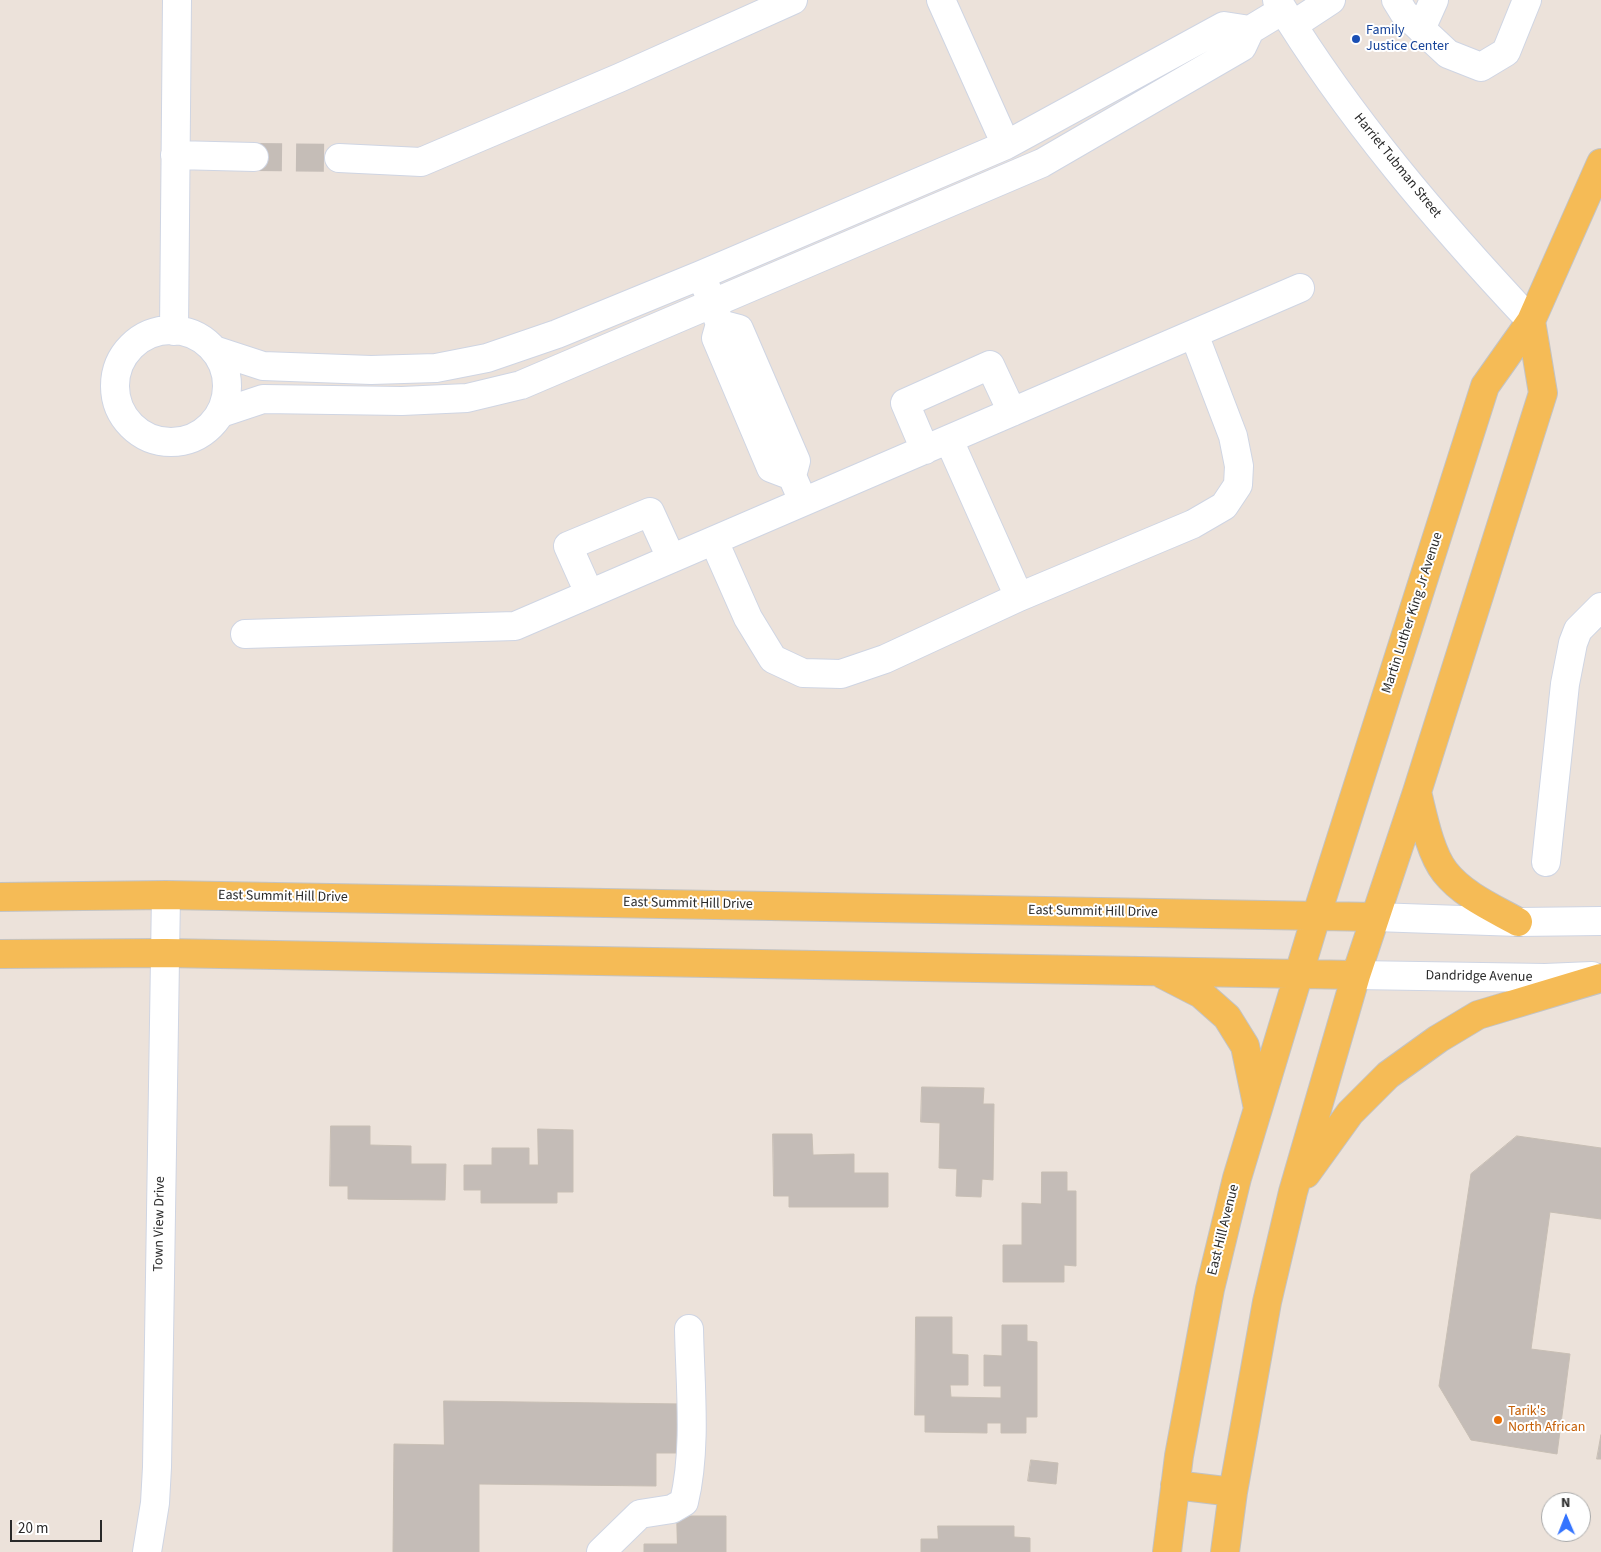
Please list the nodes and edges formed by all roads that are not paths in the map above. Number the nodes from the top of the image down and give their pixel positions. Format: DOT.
graph roads {
  1 [pos="177,0"];
  2 [pos="793,0"];
  3 [pos="1331,0"];
  4 [pos="1396,0"];
  5 [pos="1434,0"];
  6 [pos="1527,0"];
  7 [pos="943,1"];
  8 [pos="1284,12"];
  9 [pos="1422,29"];
  10 [pos="1250,30"];
  11 [pos="1006,145"];
  12 [pos="175,155"];
  13 [pos="254,157"];
  14 [pos="339,158"];
  15 [pos="1601,163"];
  16 [pos="701,275"];
  17 [pos="1300,288"];
  18 [pos="716,313"];
  19 [pos="1531,321"];
  20 [pos="174,330"];
  21 [pos="1194,334"];
  22 [pos="214,350"];
  23 [pos="1012,412"];
  24 [pos="221,413"];
  25 [pos="937,445"];
  26 [pos="803,503"];
  27 [pos="714,541"];
  28 [pos="671,558"];
  29 [pos="589,593"];
  30 [pos="1019,597"];
  31 [pos="1601,607"];
  32 [pos="245,634"];
  33 [pos="1417,792"];
  34 [pos="1546,862"];
  35 [pos="166,895"];
  36 [pos="0,897"];
  37 [pos="1316,916"];
  38 [pos="1375,917"];
  39 [pos="1601,921"];
  40 [pos="1518,922"];
  41 [pos="166,952"];
  42 [pos="0,954"];
  43 [pos="1154,970"];
  44 [pos="1299,974"];
  45 [pos="1356,975"];
  46 [pos="1601,977"];
  47 [pos="1258,1107"];
  48 [pos="1293,1192"];
  49 [pos="689,1329"];
  50 [pos="1175,1485"];
  51 [pos="1233,1492"];
  52 [pos="147,1552"];
  53 [pos="601,1552"];
  54 [pos="1167,1552"];
  55 [pos="1226,1552"];
  1 -- 12 [label="street"];
  2 -- 14 [label="street"];
  3 -- 8 [label="street"];
  4 -- 9 [label="street"];
  5 -- 9 [label="street"];
  6 -- 9 [label="street"];
  7 -- 11 [label="street"];
  8 -- 10 [label="street"];
  8 -- 19 [label="street, Harriet Tubman Street"];
  10 -- 11 [label="street"];
  10 -- 18 [label="street"];
  11 -- 16 [label="street"];
  12 -- 13 [label="street"];
  12 -- 20 [label="street"];
  15 -- 19 [label="main road, Martin Luther King Jr Avenue"];
  16 -- 18 [label="street"];
  16 -- 22 [label="street"];
  17 -- 21 [label="street"];
  18 -- 24 [label="street"];
  18 -- 26 [label="street"];
  19 -- 33 [label="main road"];
  19 -- 37 [label="main road, Martin Luther King Jr Avenue"];
  20 -- 22 [label="street"];
  20 -- 24 [label="street"];
  21 -- 23 [label="street"];
  21 -- 30 [label="street"];
  22 -- 24 [label="street"];
  23 -- 25 [label="street"];
  23 -- 25 [label="street"];
  25 -- 26 [label="street"];
  25 -- 30 [label="street"];
  26 -- 27 [label="street"];
  27 -- 28 [label="street"];
  27 -- 30 [label="street"];
  28 -- 29 [label="street"];
  28 -- 29 [label="street"];
  29 -- 32 [label="street"];
  31 -- 34 [label="street"];
  33 -- 38 [label="main road"];
  33 -- 40 [label="main road"];
  35 -- 36 [label="main road, East Summit Hill Drive"];
  35 -- 37 [label="main road, East Summit Hill Drive"];
  35 -- 41 [label="street, Town View Drive"];
  37 -- 38 [label="main road, East Summit Hill Drive"];
  37 -- 44 [label="main road, East Hill Avenue"];
  38 -- 40 [label="street"];
  38 -- 45 [label="main road"];
  39 -- 40 [label="street"];
  41 -- 42 [label="main road"];
  41 -- 43 [label="main road"];
  41 -- 52 [label="street, Town View Drive"];
  43 -- 44 [label="main road"];
  43 -- 47 [label="main road"];
  44 -- 45 [label="main road"];
  44 -- 47 [label="main road, East Hill Avenue"];
  45 -- 46 [label="street, Dandridge Avenue"];
  45 -- 48 [label="main road"];
  46 -- 48 [label="main road"];
  47 -- 50 [label="main road, East Hill Avenue"];
  48 -- 51 [label="main road"];
  49 -- 53 [label="street"];
  50 -- 51 [label="main road"];
  50 -- 54 [label="main road, East Hill Avenue"];
  51 -- 55 [label="main road"];
}
